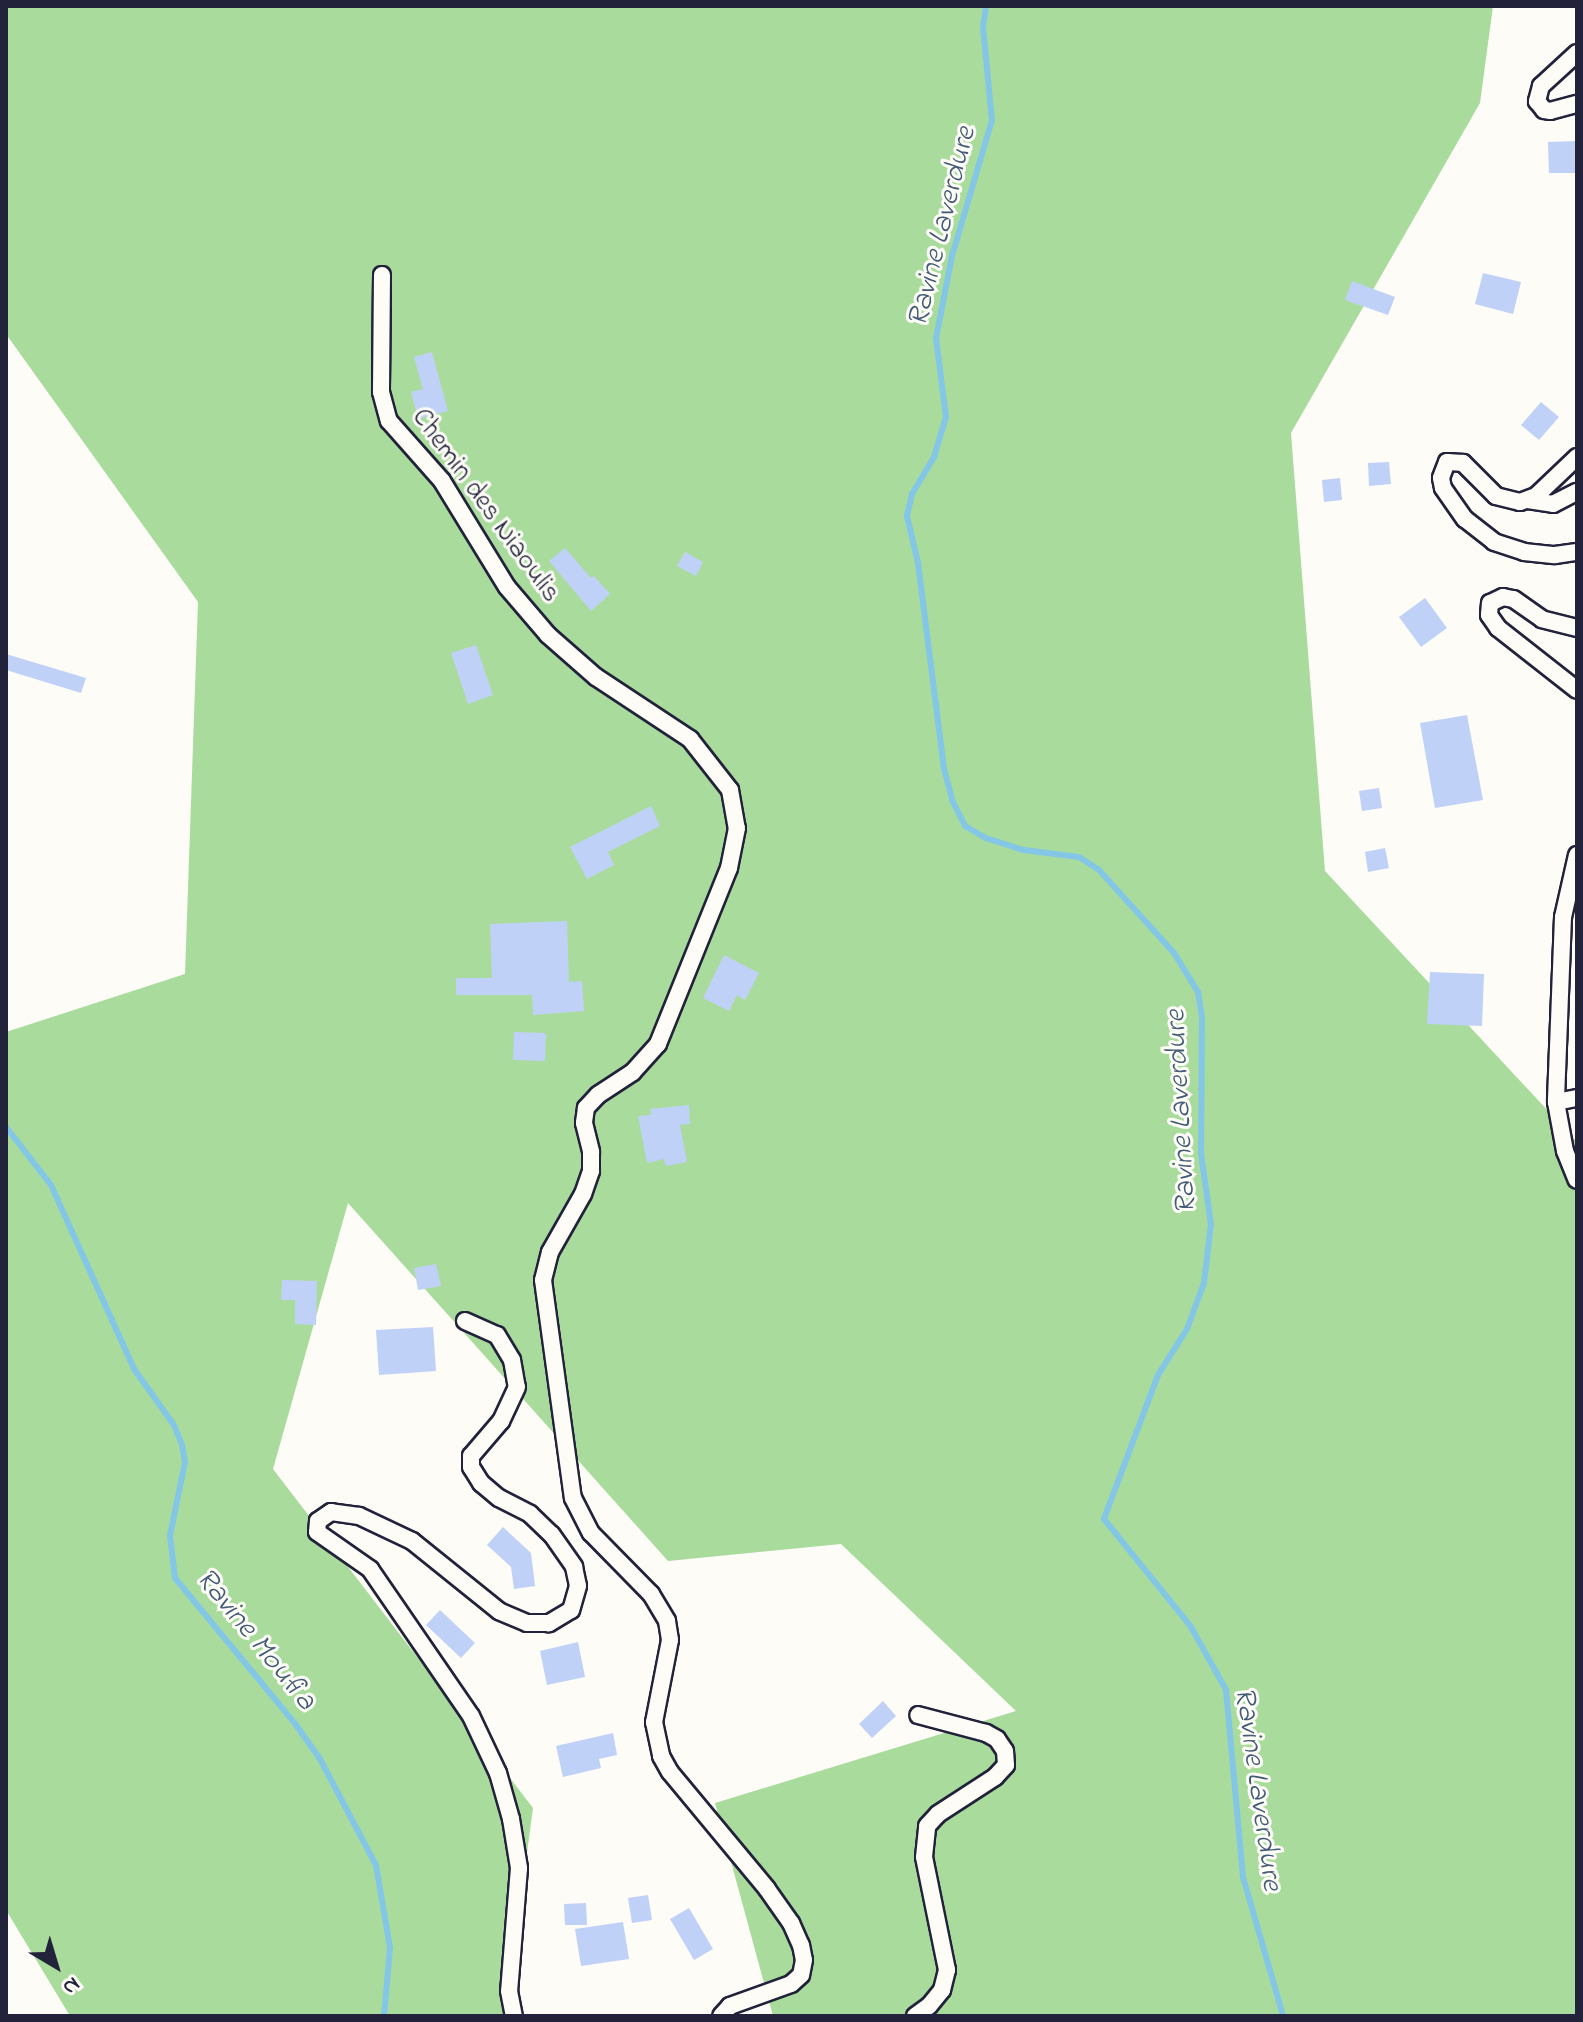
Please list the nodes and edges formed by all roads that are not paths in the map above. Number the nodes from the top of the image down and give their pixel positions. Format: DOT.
graph roads {
  1 [pos="1577,53"];
  2 [pos="1577,104"];
  3 [pos="382,275"];
  4 [pos="1577,457"];
  5 [pos="1577,492"];
  6 [pos="1528,500"];
  7 [pos="1577,552"];
  8 [pos="1577,628"];
  9 [pos="1577,690"];
  10 [pos="1577,855"];
  11 [pos="1577,1098"];
  12 [pos="1556,1102"];
  13 [pos="1577,1180"];
  14 [pos="465,1321"];
  15 [pos="918,1715"];
  16 [pos="514,2016"];
  17 [pos="721,2016"];
  18 [pos="915,2016"];
  1 -- 2 [label="street"];
  3 -- 17 [label="street, Chemin des Niaoulis"];
  4 -- 6 [label="street"];
  5 -- 6 [label="street"];
  6 -- 7 [label="street"];
  8 -- 9 [label="street"];
  10 -- 12 [label="street"];
  11 -- 12 [label="street"];
  12 -- 13 [label="street"];
  14 -- 16 [label="street"];
  15 -- 18 [label="street"];
}
